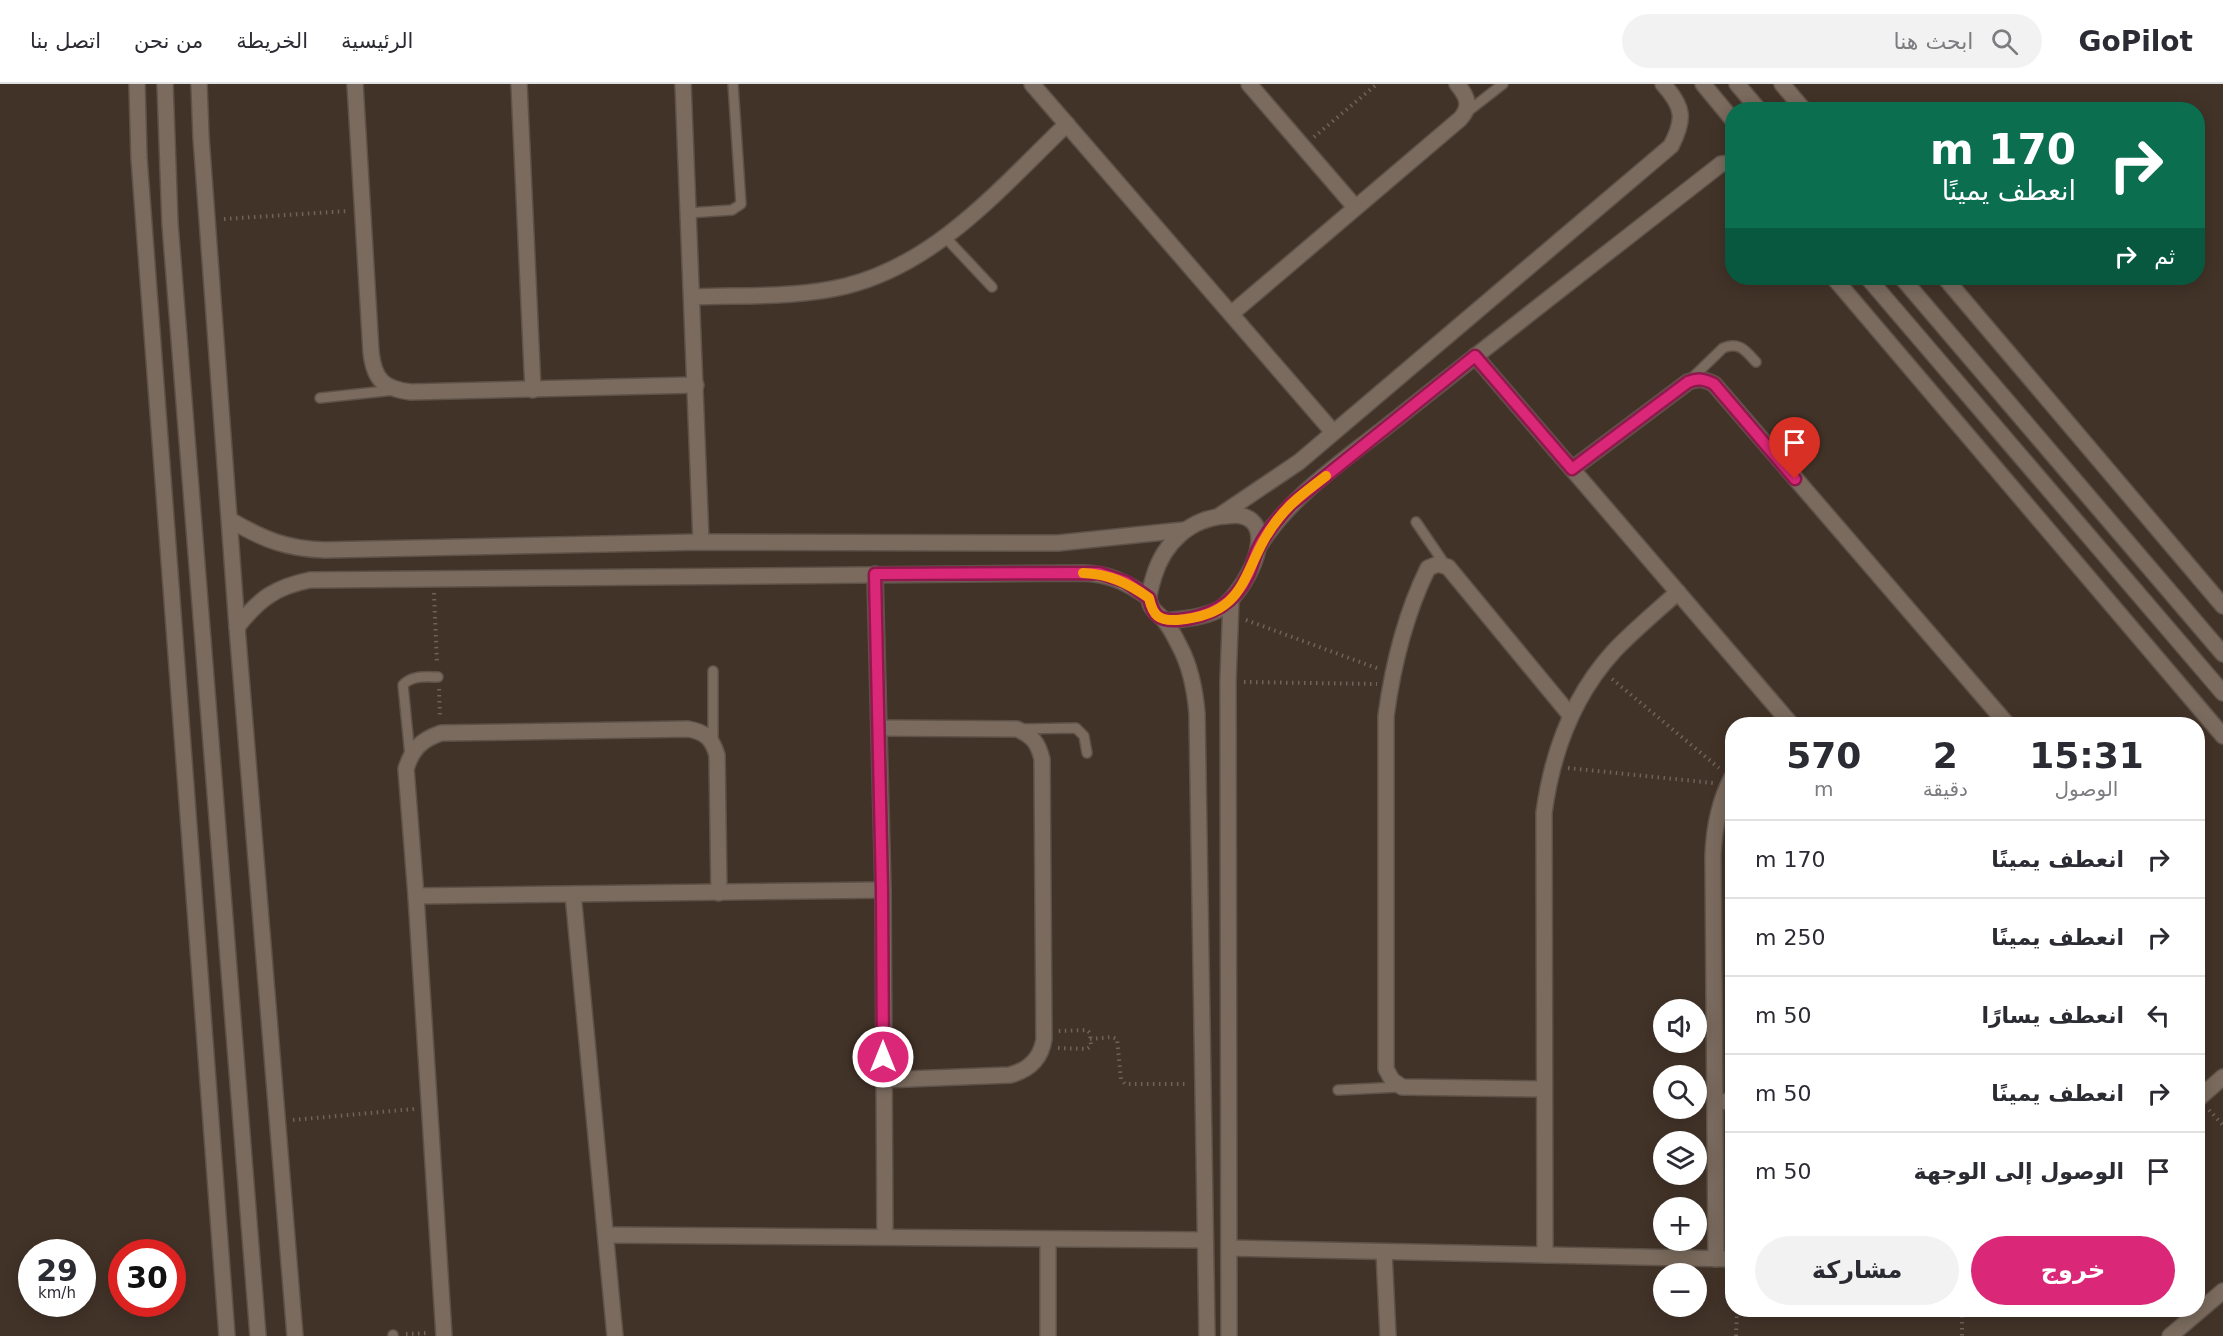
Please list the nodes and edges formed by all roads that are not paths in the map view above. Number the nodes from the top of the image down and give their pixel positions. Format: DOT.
graph roads {
  1 [pos="137,84"];
  2 [pos="165,84"];
  3 [pos="200,84"];
  4 [pos="355,84"];
  5 [pos="519,84"];
  6 [pos="683,84"];
  7 [pos="733,84"];
  8 [pos="1032,84"];
  9 [pos="1249,84"];
  10 [pos="1457,84"];
  11 [pos="1503,84"];
  12 [pos="1663,84"];
  13 [pos="1702,84"];
  14 [pos="1737,84"];
  15 [pos="1782,84"];
  16 [pos="1752,102"];
  17 [pos="1797,102"];
  18 [pos="1725,111"];
  19 [pos="1467,112"];
  20 [pos="1067,124"];
  21 [pos="1725,164"];
  22 [pos="1355,207"];
  23 [pos="688,213"];
  24 [pos="946,237"];
  25 [pos="1840,285"];
  26 [pos="1874,285"];
  27 [pos="1908,285"];
  28 [pos="1952,285"];
  29 [pos="993,287"];
  30 [pos="692,297"];
  31 [pos="1231,314"];
  32 [pos="1475,356"];
  33 [pos="1756,362"];
  34 [pos="1688,382"];
  35 [pos="696,385"];
  36 [pos="395,390"];
  37 [pos="533,390"];
  38 [pos="320,398"];
  39 [pos="1333,432"];
  40 [pos="1572,469"];
  41 [pos="1218,517"];
  42 [pos="230,520"];
  43 [pos="1416,522"];
  44 [pos="1185,530"];
  45 [pos="701,542"];
  46 [pos="1257,550"];
  47 [pos="1448,567"];
  48 [pos="875,574"];
  49 [pos="1678,592"];
  50 [pos="1149,598"];
  51 [pos="2223,606"];
  52 [pos="1231,608"];
  53 [pos="1165,621"];
  54 [pos="237,627"];
  55 [pos="2223,654"];
  56 [pos="713,670"];
  57 [pos="438,677"];
  58 [pos="2223,693"];
  59 [pos="1571,716"];
  60 [pos="1781,717"];
  61 [pos="2001,717"];
  62 [pos="879,728"];
  63 [pos="1017,729"];
  64 [pos="2223,736"];
  65 [pos="713,741"];
  66 [pos="1087,753"];
  67 [pos="410,756"];
  68 [pos="1725,794"];
  69 [pos="882,890"];
  70 [pos="719,892"];
  71 [pos="573,894"];
  72 [pos="416,896"];
  73 [pos="2223,1077"];
  74 [pos="883,1080"];
  75 [pos="1402,1087"];
  76 [pos="1544,1089"];
  77 [pos="1338,1090"];
  78 [pos="2205,1093"];
  79 [pos="1725,1101"];
  80 [pos="1715,1102"];
  81 [pos="606,1234"];
  82 [pos="885,1237"];
  83 [pos="1048,1239"];
  84 [pos="1204,1240"];
  85 [pos="1229,1248"];
  86 [pos="1384,1252"];
  87 [pos="1545,1255"];
  88 [pos="1716,1259"];
  89 [pos="1725,1259"];
  90 [pos="2223,1291"];
  91 [pos="2205,1306"];
  92 [pos="2192,1317"];
  93 [pos="444,1334"];
  94 [pos="228,1336"];
  95 [pos="258,1336"];
  96 [pos="295,1336"];
  97 [pos="615,1336"];
  98 [pos="1048,1336"];
  99 [pos="1207,1336"];
  100 [pos="1230,1336"];
  101 [pos="1388,1336"];
  102 [pos="2170,1336"];
  1 -- 94 [label="street"];
  2 -- 95 [label="street"];
  3 -- 42 [label="street"];
  4 -- 36 [label="street"];
  5 -- 37 [label="street"];
  6 -- 23 [label="street"];
  7 -- 23 [label="lane"];
  8 -- 20 [label="street"];
  9 -- 22 [label="street"];
  10 -- 19 [label="street"];
  11 -- 19 [label="lane"];
  12 -- 39 [label="street"];
  13 -- 18 [label="street"];
  14 -- 16 [label="street"];
  15 -- 17 [label="street"];
  19 -- 22 [label="street"];
  20 -- 24 [label="street"];
  20 -- 31 [label="street"];
  21 -- 32 [label="street"];
  22 -- 31 [label="street"];
  23 -- 30 [label="street"];
  24 -- 29 [label="lane"];
  24 -- 30 [label="street"];
  25 -- 64 [label="street"];
  26 -- 58 [label="street"];
  27 -- 55 [label="street"];
  28 -- 51 [label="street"];
  30 -- 35 [label="street"];
  31 -- 39 [label="street"];
  32 -- 40 [label="street"];
  32 -- 46 [label="street"];
  33 -- 34 [label="lane"];
  34 -- 40 [label="street"];
  34 -- 61 [label="street"];
  35 -- 37 [label="street"];
  35 -- 45 [label="street"];
  36 -- 37 [label="street"];
  36 -- 38 [label="lane"];
  39 -- 41 [label="street"];
  40 -- 49 [label="street"];
  41 -- 44 [label="street"];
  41 -- 46 [label="street"];
  42 -- 45 [label="street"];
  42 -- 54 [label="street"];
  43 -- 47 [label="lane"];
  44 -- 45 [label="street"];
  44 -- 50 [label="street"];
  46 -- 52 [label="street"];
  47 -- 59 [label="street"];
  47 -- 75 [label="street"];
  48 -- 50 [label="street"];
  48 -- 54 [label="street"];
  48 -- 62 [label="street"];
  49 -- 59 [label="street"];
  49 -- 60 [label="street"];
  50 -- 53 [label="street"];
  52 -- 53 [label="street"];
  52 -- 85 [label="street"];
  53 -- 84 [label="street"];
  54 -- 96 [label="street"];
  56 -- 65 [label="lane"];
  57 -- 67 [label="lane"];
  59 -- 76 [label="street"];
  62 -- 63 [label="street"];
  62 -- 69 [label="street"];
  63 -- 66 [label="lane"];
  63 -- 74 [label="street"];
  65 -- 67 [label="street"];
  65 -- 70 [label="street"];
  67 -- 72 [label="street"];
  68 -- 80 [label="street"];
  69 -- 70 [label="street"];
  69 -- 74 [label="street"];
  70 -- 71 [label="street"];
  71 -- 72 [label="street"];
  71 -- 81 [label="street"];
  72 -- 93 [label="street"];
  73 -- 78 [label="street"];
  74 -- 82 [label="street"];
  75 -- 76 [label="street"];
  75 -- 77 [label="lane"];
  76 -- 87 [label="street"];
  79 -- 80 [label="street"];
  80 -- 88 [label="street"];
  81 -- 82 [label="street"];
  81 -- 97 [label="street"];
  82 -- 83 [label="street"];
  83 -- 84 [label="street"];
  83 -- 98 [label="street"];
  84 -- 99 [label="street"];
  85 -- 86 [label="street"];
  85 -- 100 [label="street"];
  86 -- 87 [label="street"];
  86 -- 101 [label="street"];
  87 -- 88 [label="street"];
  88 -- 89 [label="street"];
  90 -- 91 [label="street"];
  92 -- 102 [label="street"];
}
